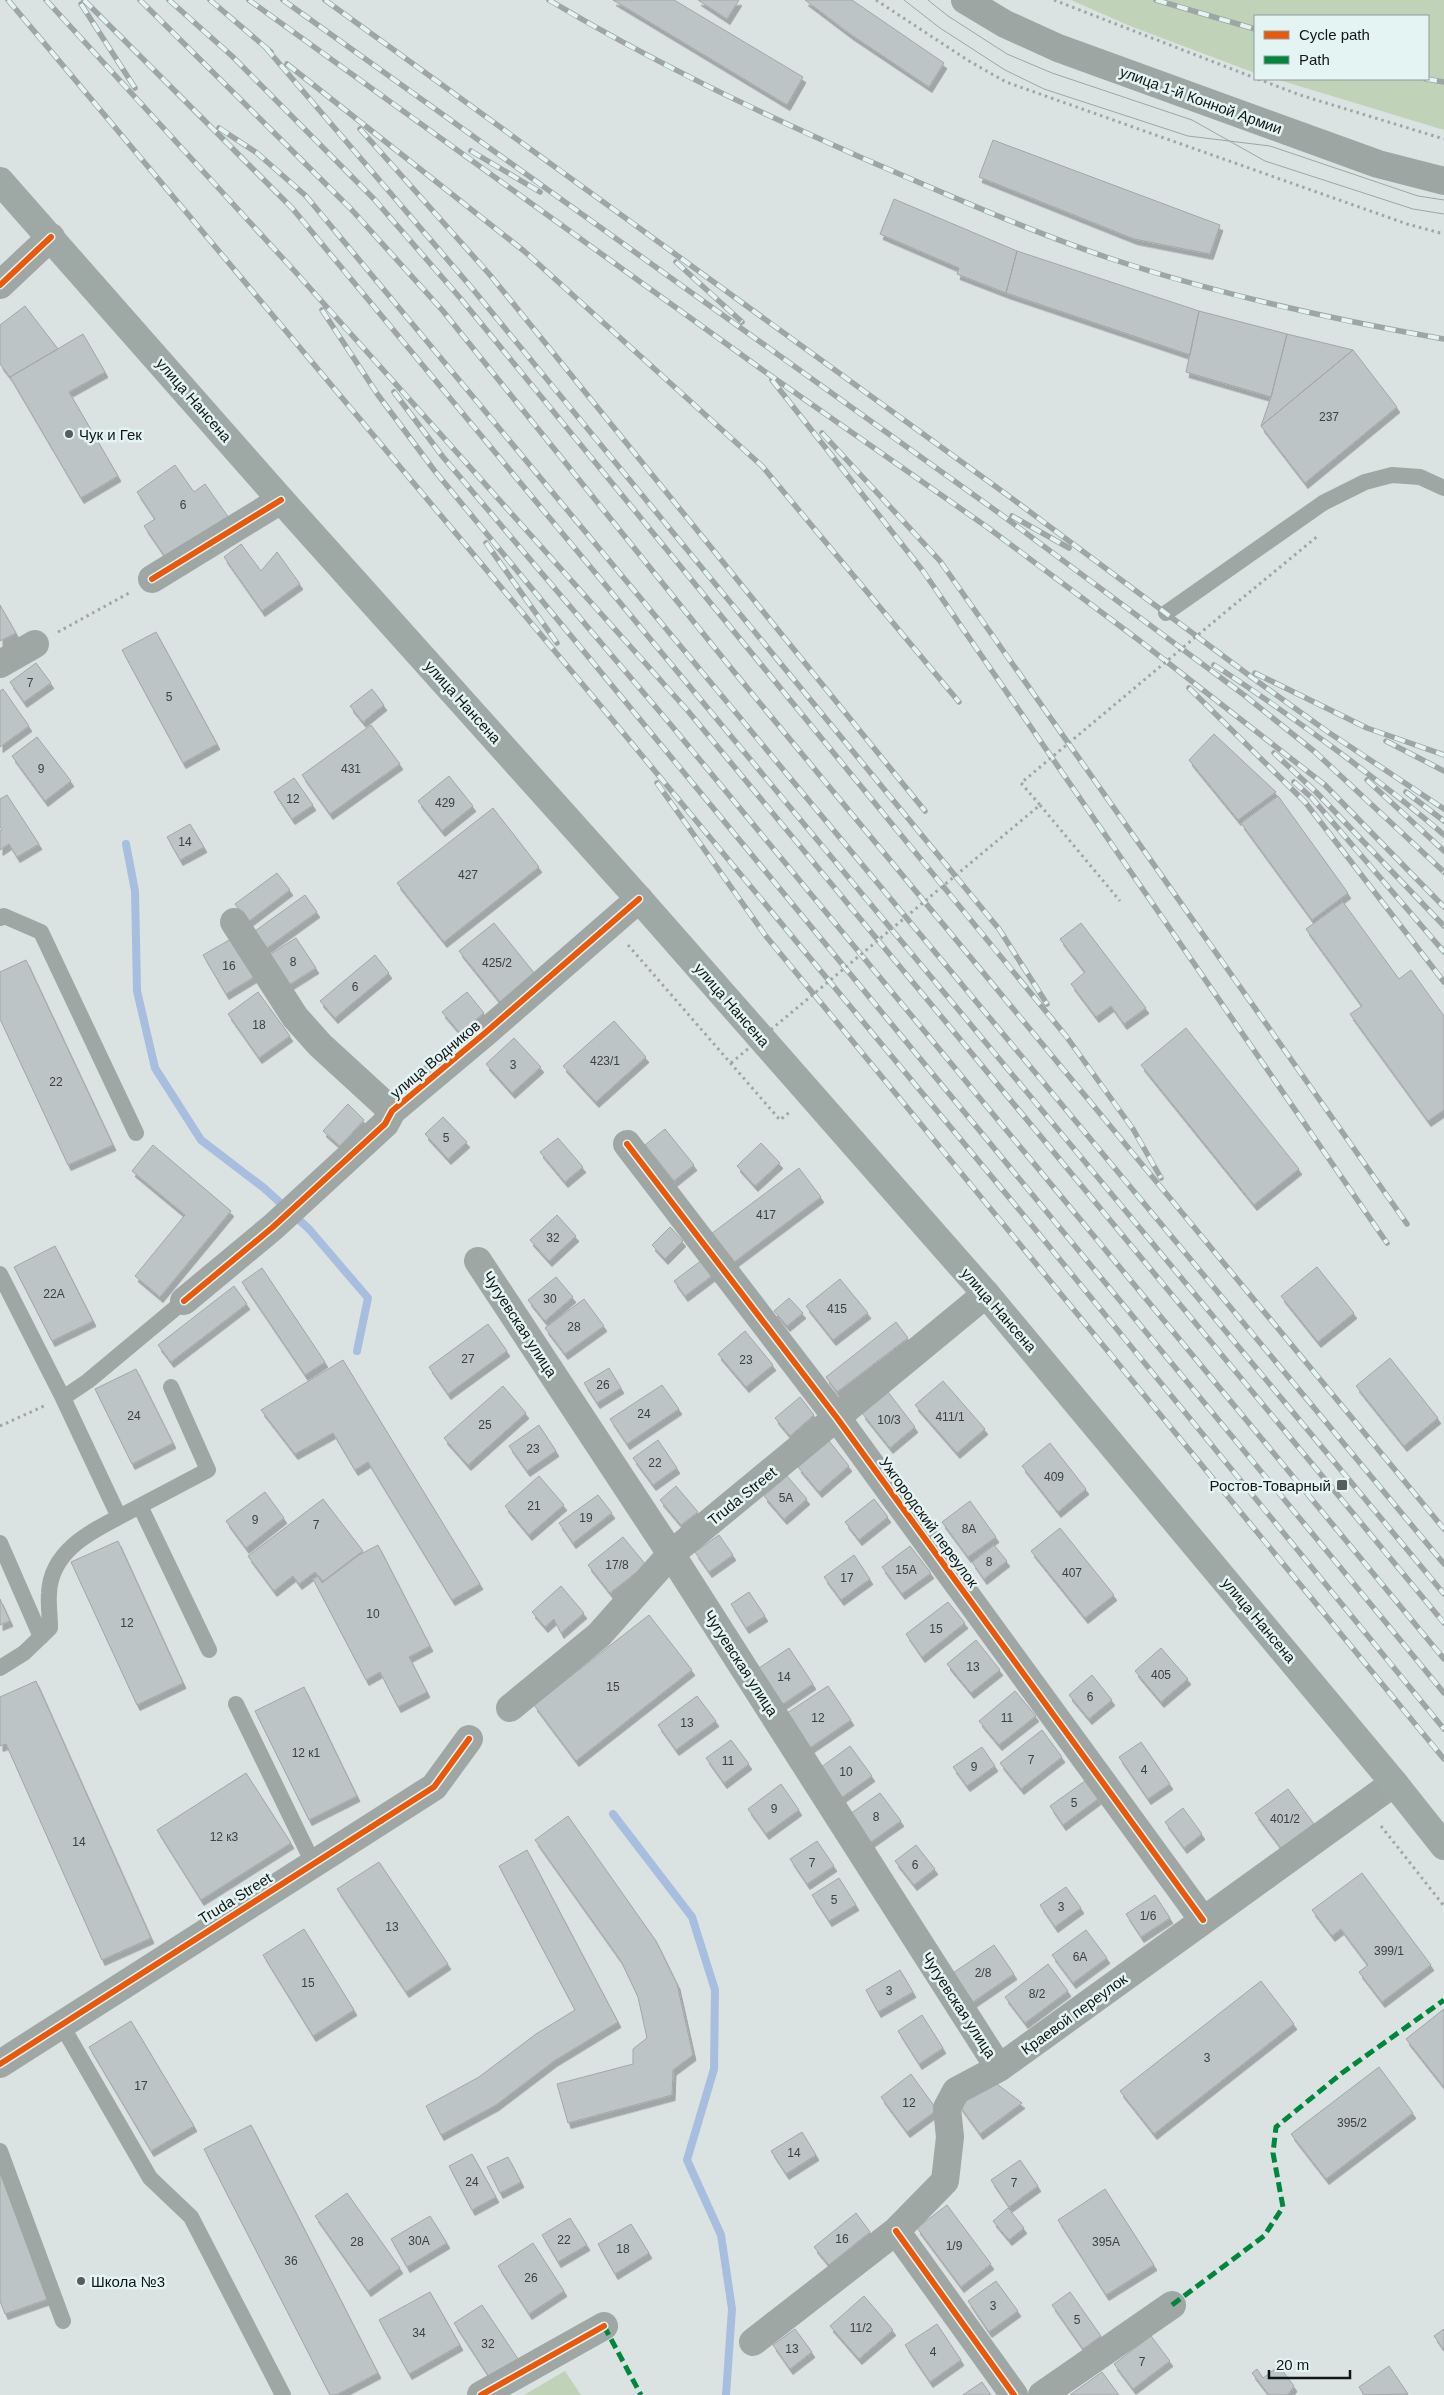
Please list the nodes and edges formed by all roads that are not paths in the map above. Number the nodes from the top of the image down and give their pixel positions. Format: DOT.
graph roads {
  1 [pos="965,0"];
  2 [pos="0,181"];
  3 [pos="1444,181"];
  4 [pos="51,237"];
  5 [pos="0,285"];
  6 [pos="1444,488"];
  7 [pos="281,500"];
  8 [pos="152,579"];
  9 [pos="1166,613"];
  10 [pos="35,644"];
  11 [pos="0,664"];
  12 [pos="639,899"];
  13 [pos="0,918"];
  14 [pos="234,922"];
  15 [pos="392,1111"];
  16 [pos="136,1133"];
  17 [pos="627,1144"];
  18 [pos="478,1261"];
  19 [pos="0,1274"];
  20 [pos="986,1294"];
  21 [pos="184,1301"];
  22 [pos="171,1386"];
  23 [pos="63,1398"];
  24 [pos="837,1418"];
  25 [pos="140,1506"];
  26 [pos="119,1517"];
  27 [pos="0,1543"];
  28 [pos="671,1554"];
  29 [pos="41,1637"];
  30 [pos="209,1650"];
  31 [pos="0,1668"];
  32 [pos="236,1704"];
  33 [pos="510,1708"];
  34 [pos="469,1739"];
  35 [pos="1394,1783"];
  36 [pos="1444,1846"];
  37 [pos="313,1864"];
  38 [pos="1203,1920"];
  39 [pos="61,2024"];
  40 [pos="0,2064"];
  41 [pos="999,2068"];
  42 [pos="0,2150"];
  43 [pos="896,2231"];
  44 [pos="1172,2304"];
  45 [pos="62,2321"];
  46 [pos="604,2326"];
  47 [pos="754,2342"];
  48 [pos="283,2395"];
  49 [pos="481,2395"];
  50 [pos="1014,2395"];
  51 [pos="1042,2395"];
  1 -- 3 [label="main road, улица 1-й Конной Армии"];
  2 -- 4 [label="main road, улица Нансена"];
  4 -- 5 [label="street"];
  4 -- 7 [label="main road, улица Нансена"];
  6 -- 9 [label="lane"];
  7 -- 8 [label="street"];
  7 -- 12 [label="main road, улица Нансена"];
  10 -- 11 [label="street"];
  12 -- 15 [label="street, улица Водников"];
  12 -- 20 [label="main road, улица Нансена"];
  13 -- 16 [label="lane"];
  14 -- 15 [label="street, улица Водников"];
  15 -- 21 [label="street, улица Водников"];
  17 -- 24 [label="street, Ужгородский переулок"];
  18 -- 28 [label="street, Чугуевская улица"];
  19 -- 23 [label="lane"];
  20 -- 24 [label="street, Truda Street"];
  20 -- 35 [label="main road, улица Нансена"];
  21 -- 23 [label="lane"];
  22 -- 25 [label="lane"];
  23 -- 26 [label="lane"];
  24 -- 28 [label="street, Truda Street"];
  24 -- 38 [label="street, Ужгородский переулок"];
  25 -- 26 [label="lane"];
  25 -- 30 [label="lane"];
  26 -- 29 [label="lane"];
  27 -- 29 [label="lane"];
  28 -- 33 [label="street, Truda Street"];
  28 -- 41 [label="street, Чугуевская улица"];
  29 -- 31 [label="lane"];
  32 -- 37 [label="lane"];
  34 -- 37 [label="street, Truda Street"];
  35 -- 36 [label="main road, улица Нансена"];
  35 -- 38 [label="street, Краевой переулок"];
  37 -- 39 [label="street, Truda Street"];
  38 -- 41 [label="street, Краевой переулок"];
  39 -- 40 [label="street, Truda Street"];
  39 -- 48 [label="lane"];
  41 -- 43 [label="street, Краевой переулок"];
  42 -- 45 [label="lane"];
  43 -- 47 [label="street, Краевой переулок"];
  43 -- 50 [label="street"];
  44 -- 51 [label="street"];
  46 -- 49 [label="street"];
}
